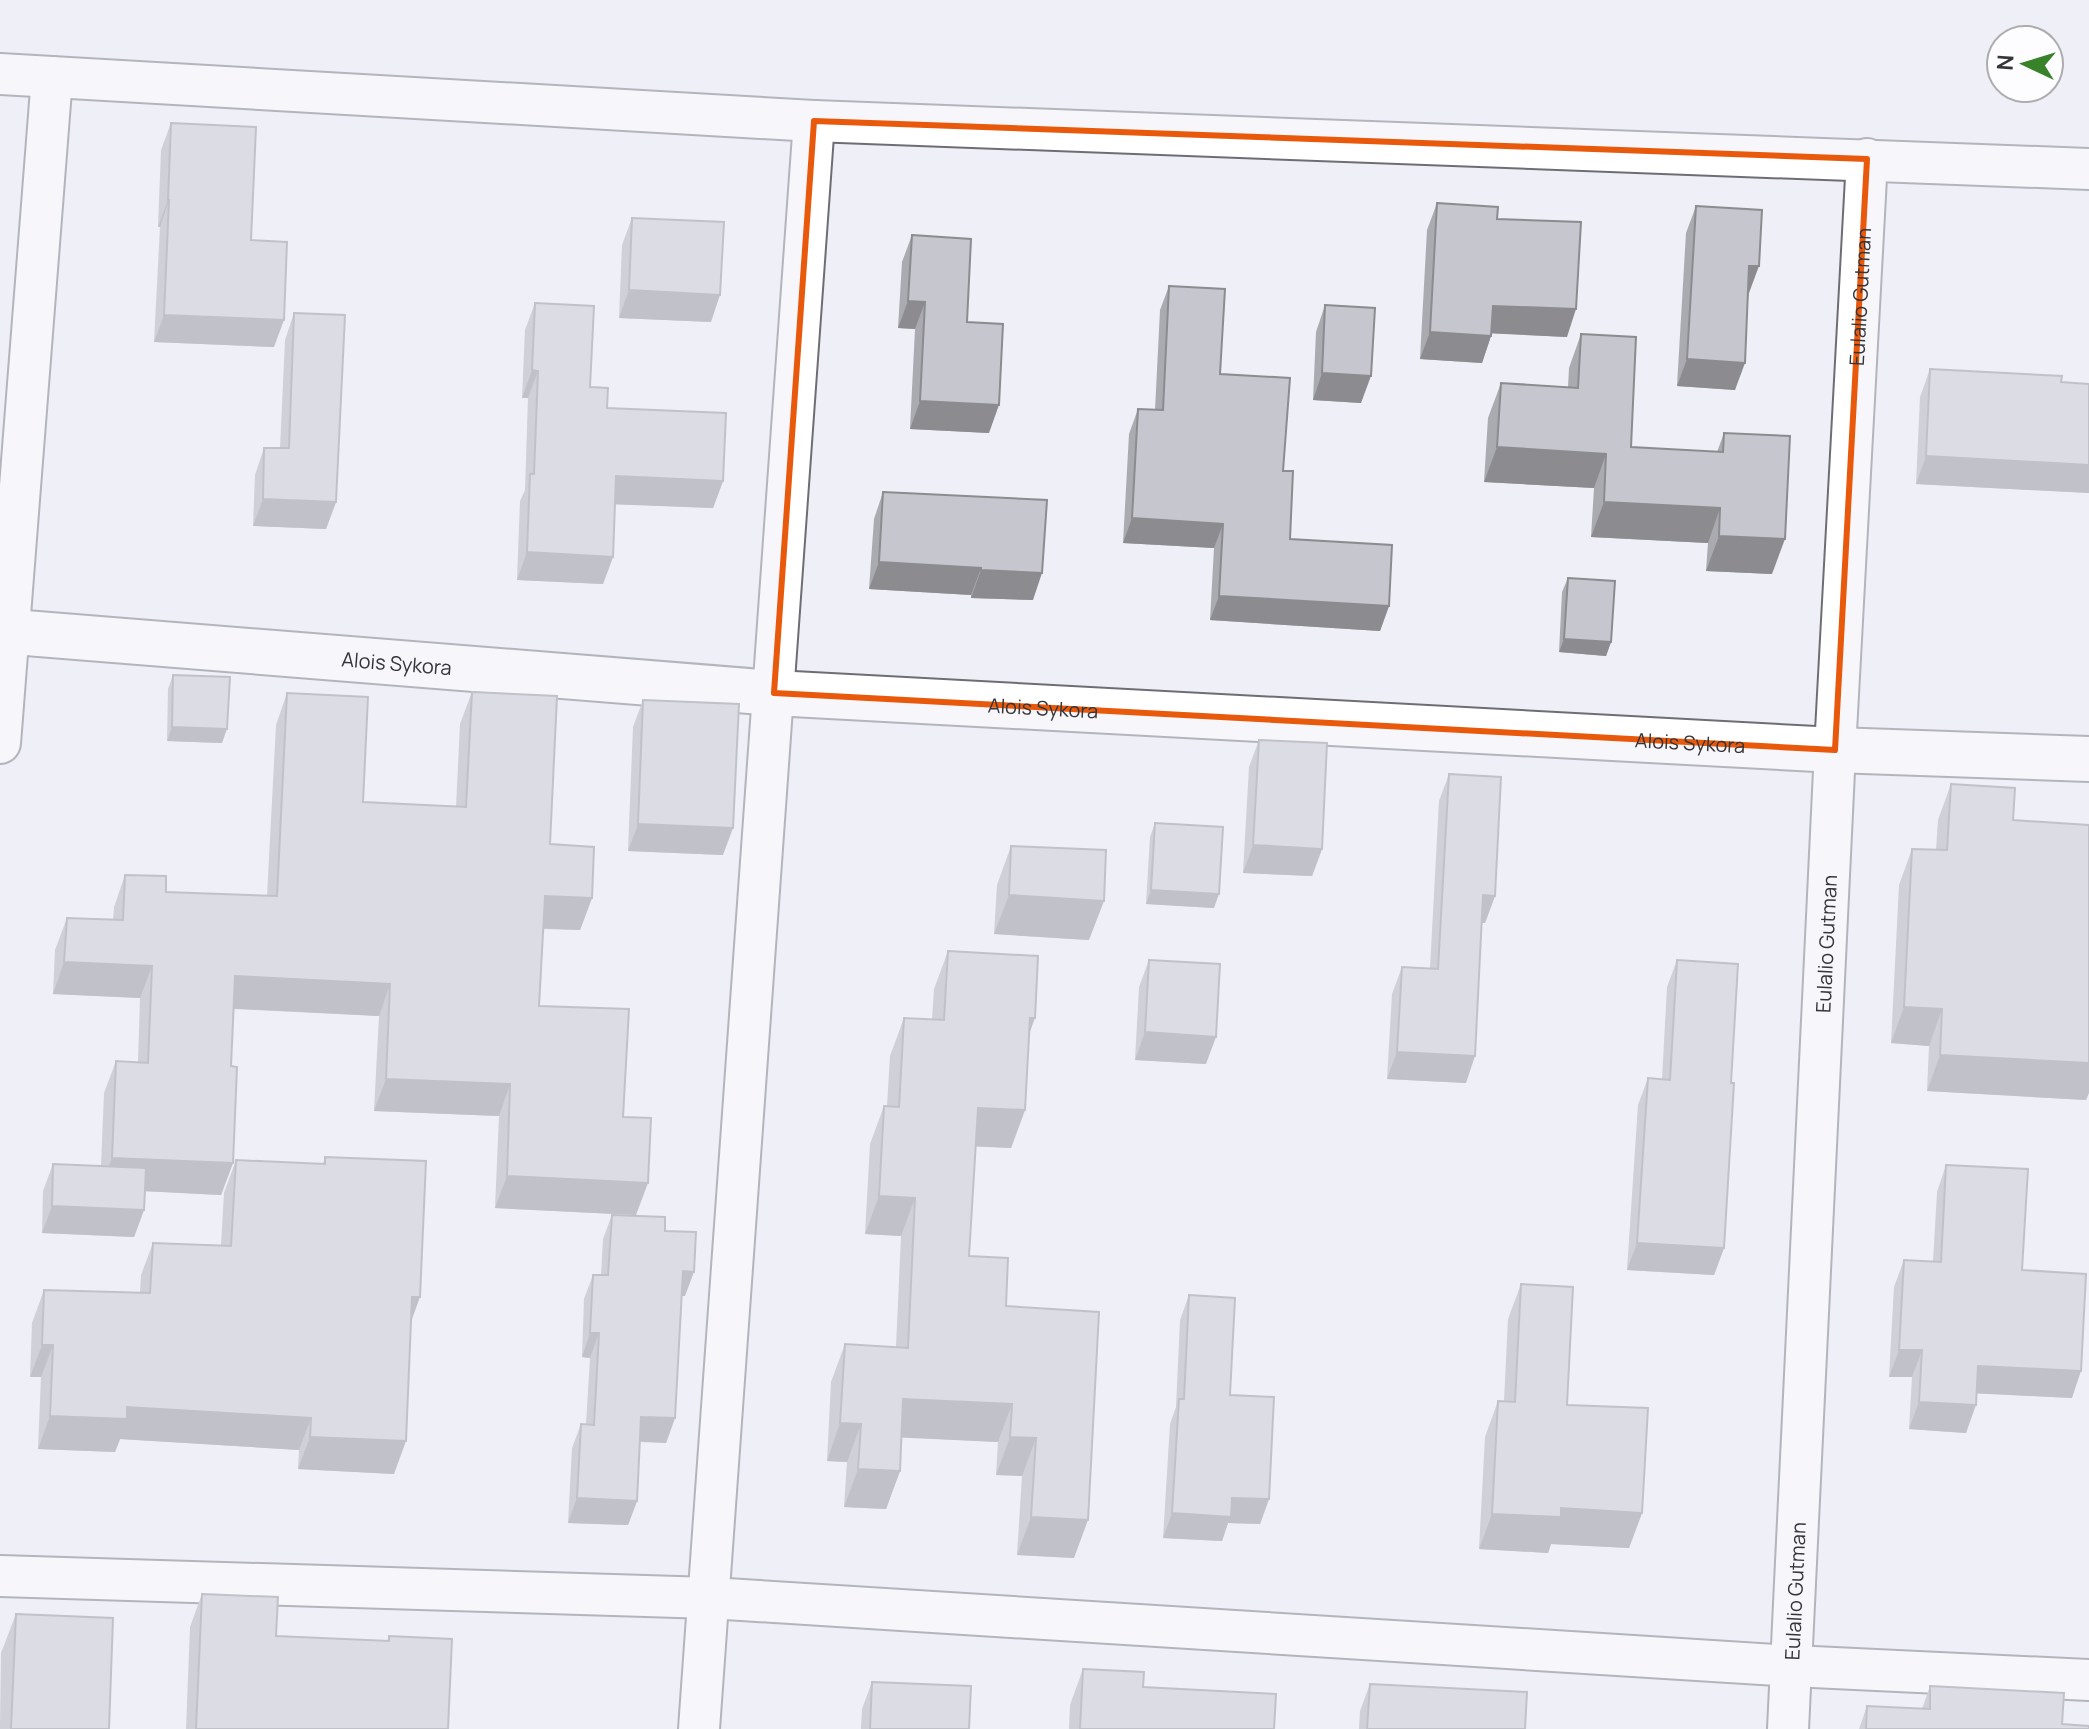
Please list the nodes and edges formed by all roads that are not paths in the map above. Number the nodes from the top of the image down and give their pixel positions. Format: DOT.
graph roads {
  1 [pos="0,74"];
  2 [pos="52,77"];
  3 [pos="814,121"];
  4 [pos="1867,159"];
  5 [pos="2089,169"];
  6 [pos="4,631"];
  7 [pos="774,693"];
  8 [pos="0,743"];
  9 [pos="1835,750"];
  10 [pos="2089,759"];
  11 [pos="0,1576"];
  12 [pos="710,1598"];
  13 [pos="1792,1666"];
  14 [pos="2089,1680"];
  15 [pos="699,1729"];
  16 [pos="1788,1729"];
  1 -- 2 [label="street"];
  2 -- 3 [label="street"];
  2 -- 6 [label="street"];
  3 -- 4 [label="street"];
  3 -- 7 [label="street"];
  4 -- 5 [label="street"];
  4 -- 9 [label="street, Eulalio Gutman"];
  6 -- 7 [label="street, Alois Sykora"];
  6 -- 8 [label="street"];
  7 -- 9 [label="street, Alois Sykora"];
  7 -- 12 [label="street"];
  9 -- 10 [label="street, Alois Sykora"];
  9 -- 13 [label="street, Eulalio Gutman"];
  11 -- 12 [label="street"];
  12 -- 13 [label="street"];
  12 -- 15 [label="street"];
  13 -- 14 [label="street"];
  13 -- 16 [label="street, Eulalio Gutman"];
}
